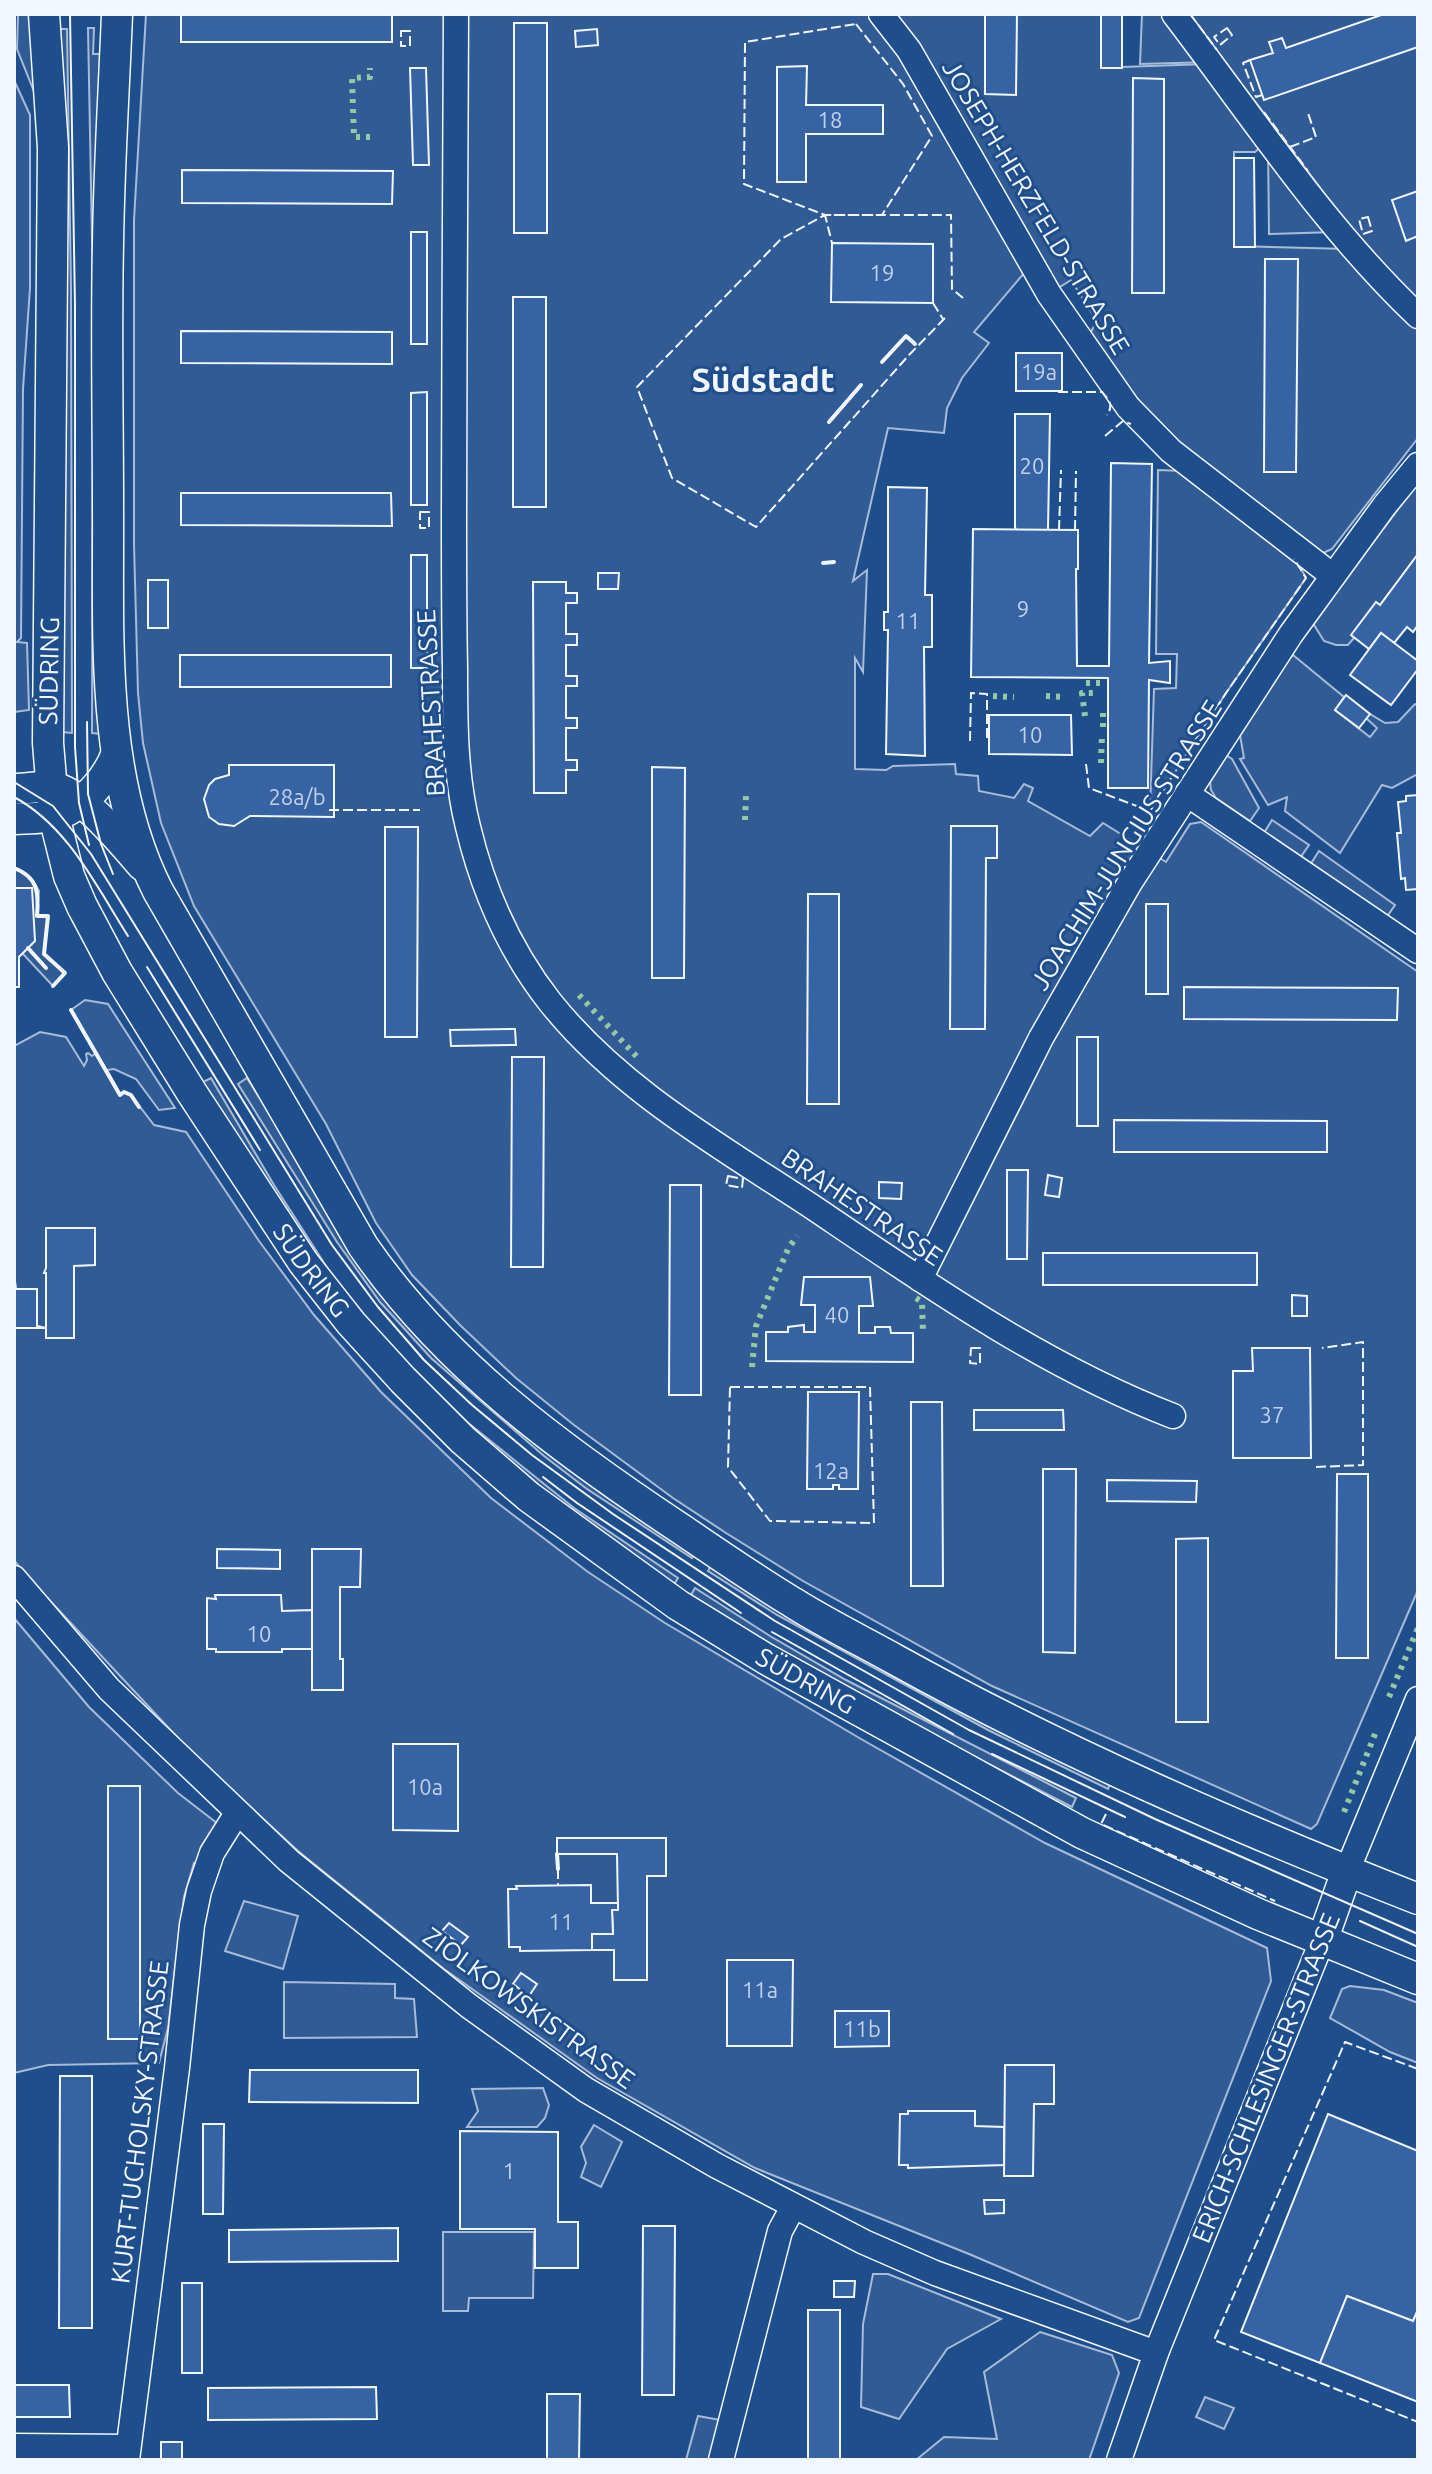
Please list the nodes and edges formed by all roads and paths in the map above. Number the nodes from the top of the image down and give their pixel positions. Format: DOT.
graph roads {
  1 [pos="44,14"];
  2 [pos="117,14"];
  3 [pos="456,14"];
  4 [pos="881,14"];
  5 [pos="1174,14"];
  6 [pos="1418,316"];
  7 [pos="1418,465"];
  8 [pos="1333,576"];
  9 [pos="116,755"];
  10 [pos="14,789"];
  11 [pos="1187,794"];
  12 [pos="61,802"];
  13 [pos="14,819"];
  14 [pos="148,872"];
  15 [pos="1418,951"];
  16 [pos="920,1279"];
  17 [pos="1173,1416"];
  18 [pos="14,1578"];
  19 [pos="1418,1699"];
  20 [pos="237,1813"];
  21 [pos="1347,1871"];
  22 [pos="1418,1899"];
  23 [pos="1322,1941"];
  24 [pos="1418,1979"];
  25 [pos="793,2207"];
  26 [pos="1156,2353"];
  27 [pos="14,2446"];
  28 [pos="127,2453"];
  29 [pos="721,2460"];
  30 [pos="1119,2460"];
  1 -- 12 [label="main road, SÜDRING"];
  2 -- 9 [label="main road, SÜDRING"];
  3 -- 16 [label="street, BRAHESTRASSE"];
  4 -- 8 [label="street, JOSEPH-HERZFELD-STRASSE"];
  5 -- 6 [label="street"];
  7 -- 8 [label="street, JOACHIM-JUNGIUS-STRASSE"];
  8 -- 11 [label="street, JOACHIM-JUNGIUS-STRASSE"];
  9 -- 12 [label="main road"];
  9 -- 14 [label="main road, SÜDRING"];
  10 -- 12 [label="main road"];
  11 -- 15 [label="street"];
  11 -- 16 [label="street, JOACHIM-JUNGIUS-STRASSE"];
  12 -- 13 [label="main road"];
  12 -- 14 [label="main road"];
  12 -- 23 [label="main road, SÜDRING"];
  14 -- 21 [label="main road, SÜDRING"];
  16 -- 17 [label="street, BRAHESTRASSE"];
  18 -- 20 [label="street, ZIOLKOWSKISTRASSE"];
  19 -- 21 [label="street, ERICH-SCHLESINGER-STRASSE"];
  20 -- 25 [label="street, ZIOLKOWSKISTRASSE"];
  20 -- 28 [label="street, KURT-TUCHOLSKY-STRASSE"];
  21 -- 22 [label="main road, SÜDRING"];
  21 -- 23 [label="main road, ERICH-SCHLESINGER-STRASSE"];
  23 -- 24 [label="main road, SÜDRING"];
  23 -- 26 [label="street, ERICH-SCHLESINGER-STRASSE"];
  25 -- 26 [label="street, ZIOLKOWSKISTRASSE"];
  25 -- 29 [label="street"];
  26 -- 30 [label="street, ERICH-SCHLESINGER-STRASSE"];
  27 -- 28 [label="street, KURT-TUCHOLSKY-STRASSE"];
}
